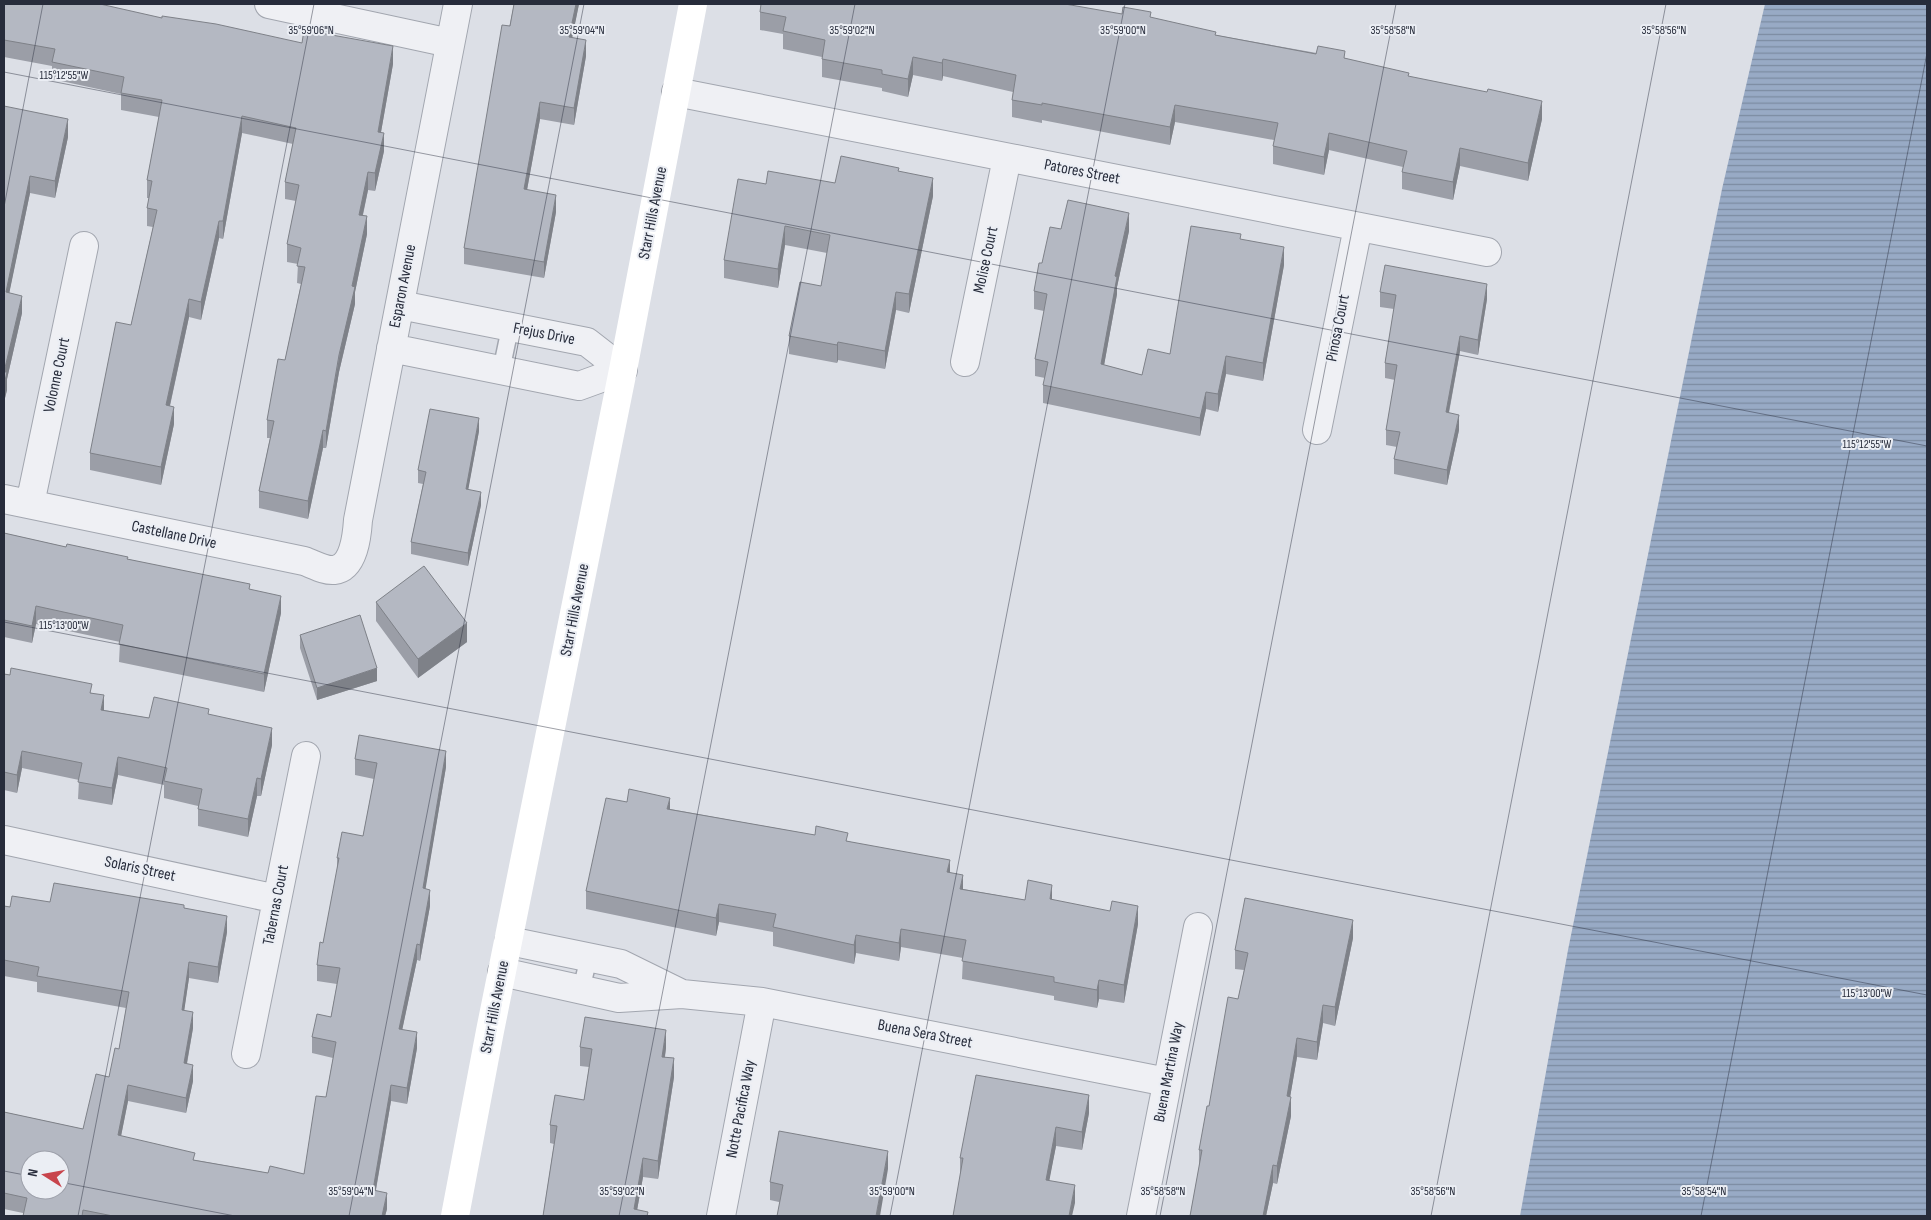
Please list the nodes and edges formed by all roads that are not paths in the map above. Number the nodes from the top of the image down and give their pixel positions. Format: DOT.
graph roads {
  1 [pos="269,4"];
  2 [pos="458,4"];
  3 [pos="693,4"];
  4 [pos="450,43"];
  5 [pos="676,92"];
  6 [pos="1008,158"];
  7 [pos="1358,227"];
  8 [pos="84,246"];
  9 [pos="1487,252"];
  10 [pos="400,305"];
  11 [pos="510,328"];
  12 [pos="391,348"];
  13 [pos="965,362"];
  14 [pos="623,370"];
  15 [pos="501,371"];
  16 [pos="1317,430"];
  17 [pos="4,499"];
  18 [pos="30,504"];
  19 [pos="344,566"];
  20 [pos="306,756"];
  21 [pos="4,840"];
  22 [pos="277,899"];
  23 [pos="1198,927"];
  24 [pos="509,941"];
  25 [pos="589,957"];
  26 [pos="502,972"];
  27 [pos="581,990"];
  28 [pos="682,994"];
  29 [pos="762,1002"];
  30 [pos="246,1054"];
  31 [pos="1167,1082"];
  32 [pos="456,1216"];
  33 [pos="721,1216"];
  34 [pos="1141,1216"];
  1 -- 4 [label="street"];
  2 -- 4 [label="street, Esparon Avenue"];
  3 -- 5 [label="street, Starr Hills Avenue"];
  4 -- 10 [label="street, Esparon Avenue"];
  5 -- 6 [label="street, Patores Street"];
  5 -- 14 [label="street, Starr Hills Avenue"];
  6 -- 7 [label="street, Patores Street"];
  6 -- 13 [label="street, Molise Court"];
  7 -- 9 [label="street, Patores Street"];
  7 -- 16 [label="street, Pinosa Court"];
  8 -- 18 [label="street, Volonne Court"];
  10 -- 11 [label="street, Frejus Drive"];
  10 -- 12 [label="street, Esparon Avenue"];
  11 -- 14 [label="street, Frejus Drive"];
  11 -- 15 [label="lane"];
  12 -- 15 [label="street"];
  12 -- 19 [label="street, Esparon Avenue"];
  14 -- 15 [label="street"];
  14 -- 24 [label="street, Starr Hills Avenue"];
  17 -- 18 [label="street, Castellane Drive"];
  18 -- 19 [label="street, Castellane Drive"];
  20 -- 22 [label="street, Tabernas Court"];
  21 -- 22 [label="street, Solaris Street"];
  22 -- 30 [label="street, Tabernas Court"];
  23 -- 31 [label="street, Buena Martina Way"];
  24 -- 25 [label="street, Buena Sera Street"];
  24 -- 26 [label="street, Starr Hills Avenue"];
  25 -- 27 [label="lane"];
  25 -- 28 [label="street, Buena Sera Street"];
  26 -- 27 [label="street, Buena Sera Street"];
  26 -- 32 [label="street, Starr Hills Avenue"];
  27 -- 28 [label="street, Buena Sera Street"];
  28 -- 29 [label="street, Buena Sera Street"];
  29 -- 31 [label="street, Buena Sera Street"];
  29 -- 33 [label="street, Notte Pacifica Way"];
  31 -- 34 [label="street, Buena Martina Way"];
}
